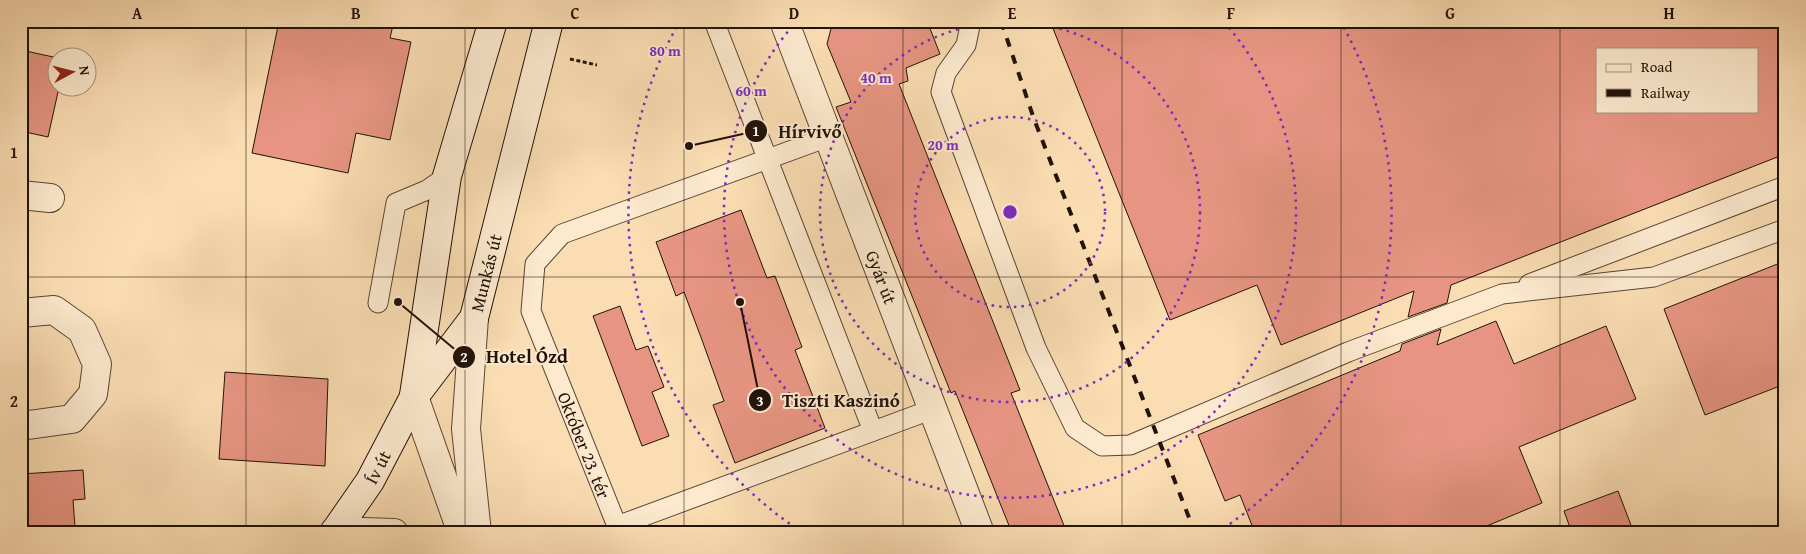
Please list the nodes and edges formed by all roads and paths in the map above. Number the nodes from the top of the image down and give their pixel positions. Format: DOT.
graph roads {
  1 [pos="493,21"];
  2 [pos="549,21"];
  3 [pos="714,21"];
  4 [pos="784,21"];
  5 [pos="971,21"];
  6 [pos="565,57"];
  7 [pos="597,65"];
  8 [pos="828,137"];
  9 [pos="767,160"];
  10 [pos="447,176"];
  11 [pos="1785,186"];
  12 [pos="21,195"];
  13 [pos="50,198"];
  14 [pos="1785,229"];
  15 [pos="1502,294"];
  16 [pos="378,303"];
  17 [pos="21,313"];
  18 [pos="474,318"];
  19 [pos="414,396"];
  20 [pos="933,409"];
  21 [pos="21,426"];
  22 [pos="874,431"];
  23 [pos="334,532"];
  24 [pos="394,533"];
  25 [pos="462,533"];
  26 [pos="476,533"];
  27 [pos="980,533"];
  1 -- 10 [label="street"];
  2 -- 18 [label="street, Munkás út"];
  3 -- 9 [label="lane"];
  4 -- 8 [label="street, Gyár út"];
  5 -- 15 [label="lane"];
  6 -- 7 [label="path"];
  8 -- 9 [label="lane, Október 23. tér"];
  8 -- 20 [label="street, Gyár út"];
  9 -- 22 [label="lane"];
  9 -- 22 [label="lane, Október 23. tér"];
  10 -- 16 [label="lane"];
  10 -- 19 [label="street"];
  11 -- 15 [label="lane"];
  12 -- 13 [label="street"];
  14 -- 15 [label="lane"];
  17 -- 21 [label="street"];
  18 -- 19 [label="street, Munkás út"];
  18 -- 26 [label="street"];
  19 -- 23 [label="street, Ív út"];
  19 -- 25 [label="street"];
  20 -- 22 [label="lane, Október 23. tér"];
  20 -- 27 [label="street, Gyár út"];
  23 -- 24 [label="street"];
}
